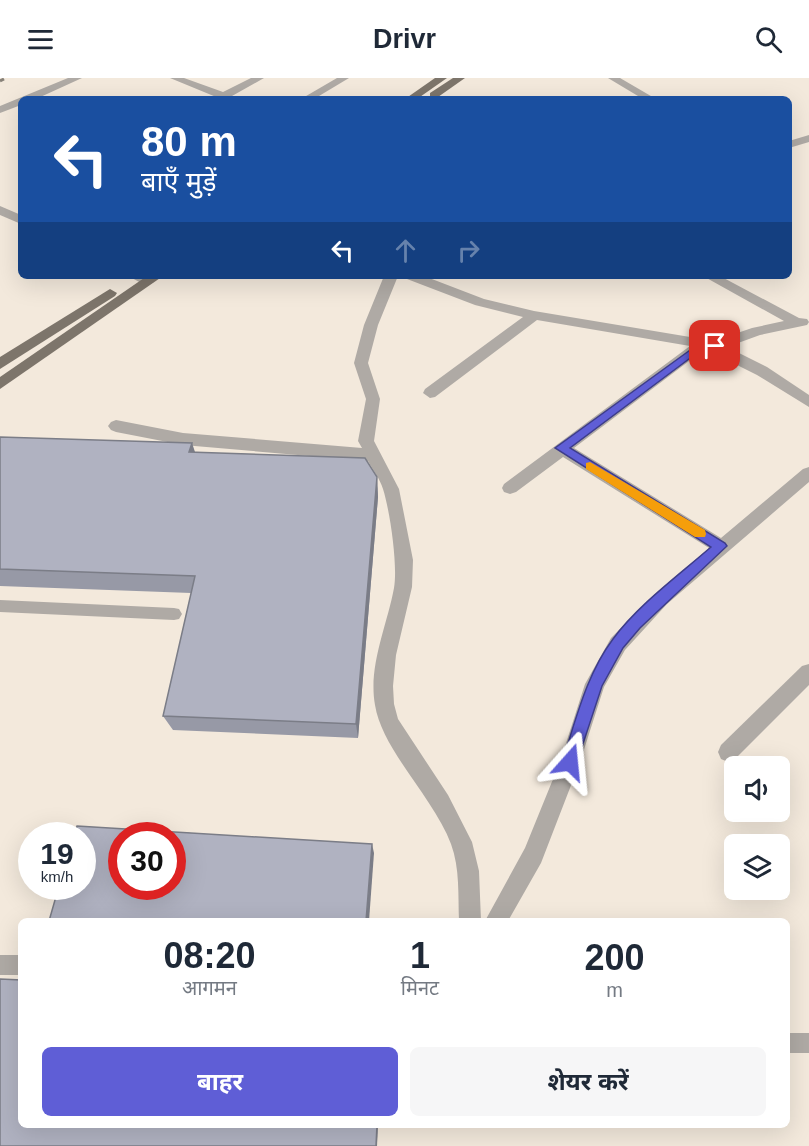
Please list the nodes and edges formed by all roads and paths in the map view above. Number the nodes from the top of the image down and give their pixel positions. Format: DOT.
graph roads {
  1 [pos="77,78"];
  2 [pos="175,78"];
  3 [pos="204,78"];
  4 [pos="259,78"];
  5 [pos="344,78"];
  6 [pos="442,78"];
  7 [pos="460,78"];
  8 [pos="613,78"];
  9 [pos="193,84"];
  10 [pos="34,96"];
  11 [pos="223,96"];
  12 [pos="231,96"];
  13 [pos="311,96"];
  14 [pos="415,96"];
  15 [pos="433,96"];
  16 [pos="646,96"];
  17 [pos="18,103"];
  18 [pos="0,110"];
  19 [pos="809,138"];
  20 [pos="792,144"];
  21 [pos="0,210"];
  22 [pos="18,219"];
  23 [pos="139,279"];
  24 [pos="139,279"];
  25 [pos="390,279"];
  26 [pos="424,279"];
  27 [pos="716,279"];
  28 [pos="534,315"];
  29 [pos="803,321"];
  30 [pos="709,345"];
  31 [pos="0,364"];
  32 [pos="0,384"];
  33 [pos="430,393"];
  34 [pos="809,402"];
  35 [pos="116,426"];
  36 [pos="561,448"];
  37 [pos="371,454"];
  38 [pos="809,473"];
  39 [pos="510,488"];
  40 [pos="720,546"];
  41 [pos="0,606"];
  42 [pos="174,614"];
  43 [pos="809,672"];
  44 [pos="728,752"];
  45 [pos="470,918"];
  46 [pos="498,918"];
  47 [pos="0,965"];
  48 [pos="18,965"];
  49 [pos="790,1043"];
  50 [pos="809,1043"];
  1 -- 10 [label="street"];
  2 -- 9 [label="street"];
  3 -- 9 [label="street"];
  4 -- 12 [label="street"];
  5 -- 13 [label="street"];
  6 -- 14 [label="main road"];
  7 -- 15 [label="main road"];
  8 -- 16 [label="street"];
  9 -- 11 [label="street"];
  17 -- 18 [label="street"];
  19 -- 20 [label="street"];
  21 -- 22 [label="street"];
  23 -- 31 [label="main road"];
  24 -- 32 [label="main road"];
  25 -- 37 [label="street"];
  26 -- 28 [label="street"];
  27 -- 29 [label="street"];
  28 -- 30 [label="street"];
  28 -- 33 [label="street"];
  29 -- 30 [label="street"];
  30 -- 34 [label="street"];
  30 -- 36 [label="street"];
  35 -- 37 [label="street"];
  36 -- 39 [label="street"];
  36 -- 40 [label="street"];
  37 -- 45 [label="street"];
  38 -- 40 [label="street"];
  40 -- 46 [label="street"];
  41 -- 42 [label="lane"];
  43 -- 44 [label="street"];
  47 -- 48 [label="lane"];
  49 -- 50 [label="lane"];
}
